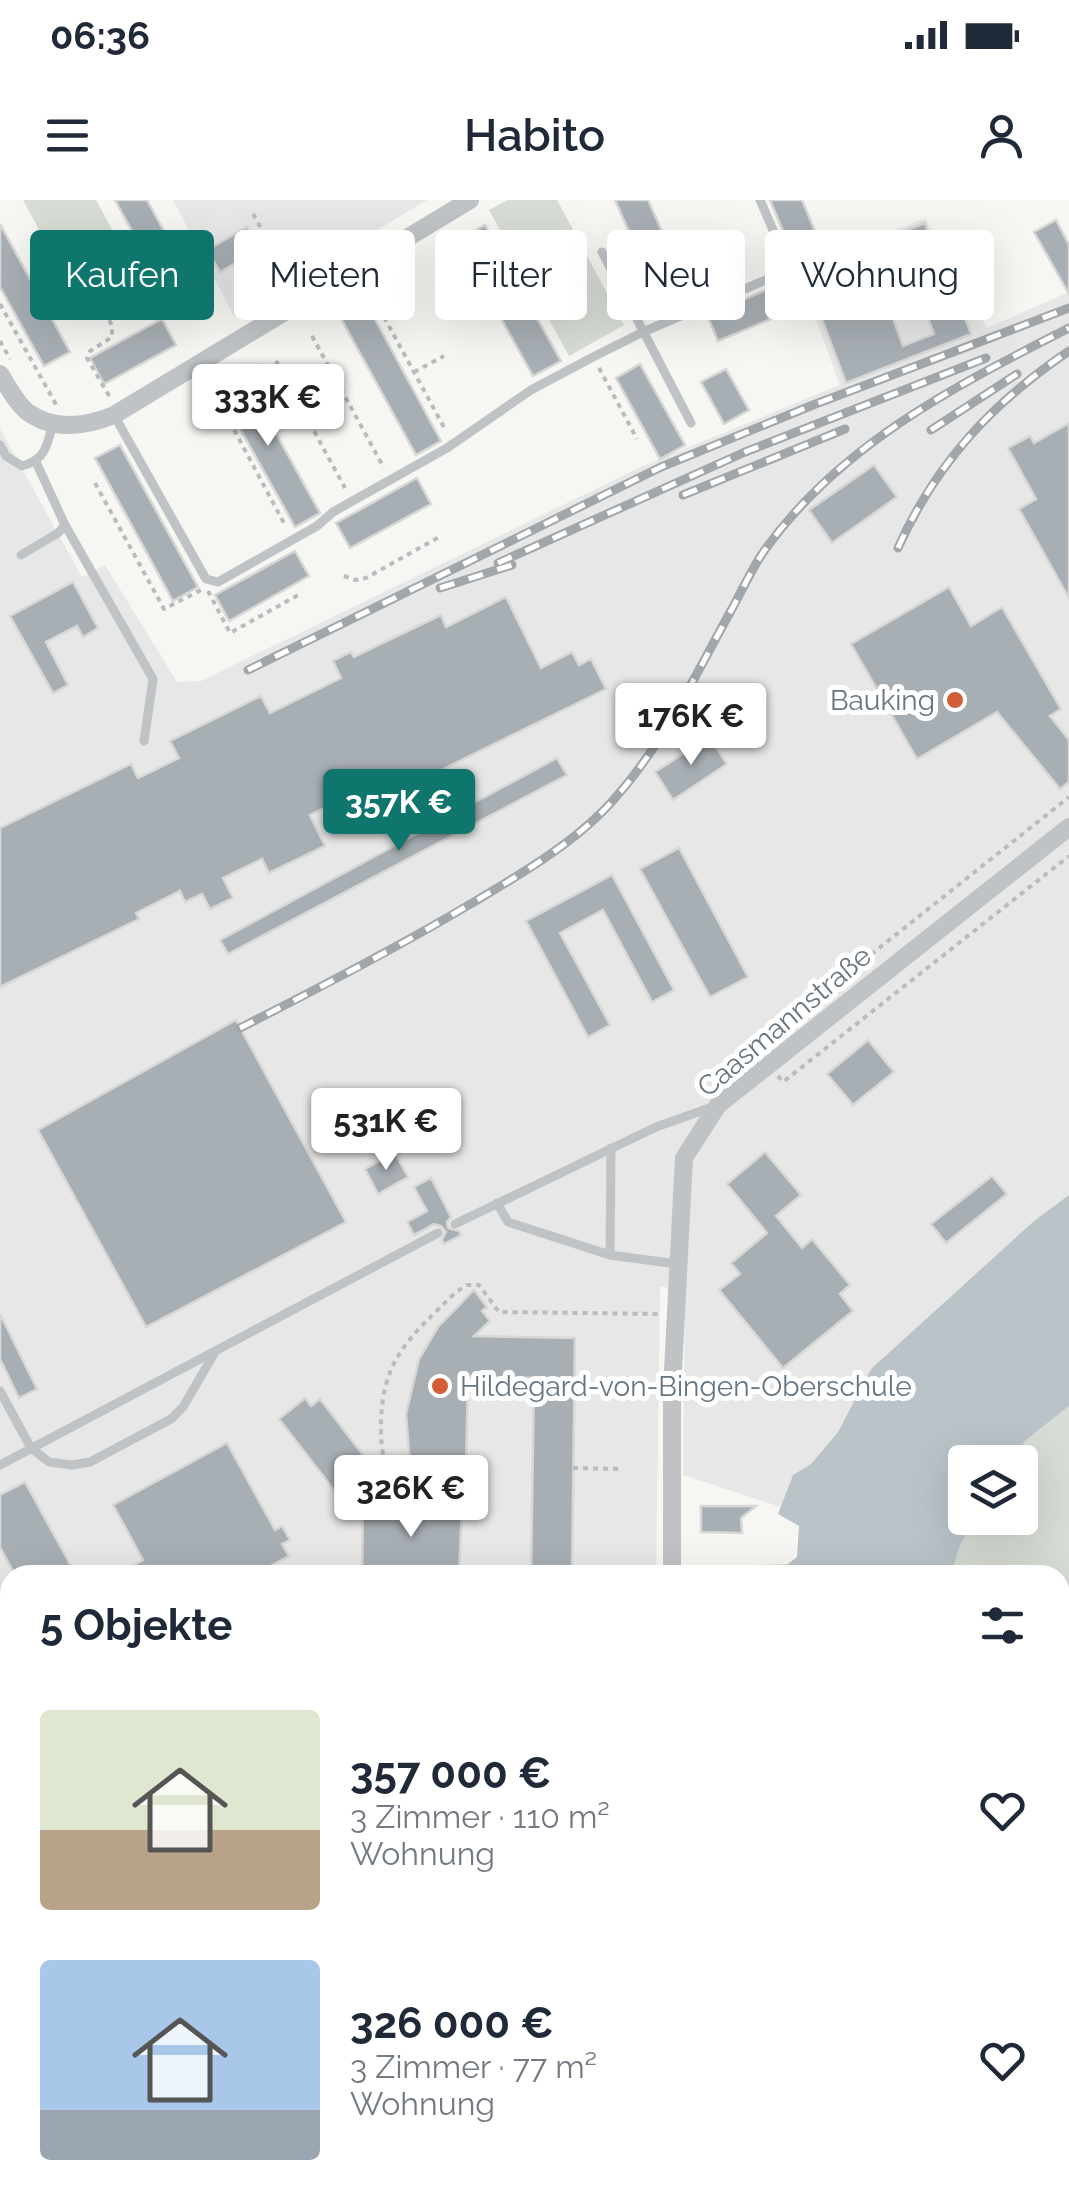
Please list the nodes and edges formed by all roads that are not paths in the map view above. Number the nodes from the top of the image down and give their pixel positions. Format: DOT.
graph roads {
  1 [pos="470,200"];
  2 [pos="760,200"];
  3 [pos="602,252"];
  4 [pos="643,332"];
  5 [pos="0,374"];
  6 [pos="108,409"];
  7 [pos="56,416"];
  8 [pos="691,423"];
  9 [pos="0,445"];
  10 [pos="3,459"];
  11 [pos="36,462"];
  12 [pos="65,525"];
  13 [pos="21,555"];
  14 [pos="144,741"];
  15 [pos="1069,826"];
  16 [pos="718,1105"];
  17 [pos="611,1148"];
  18 [pos="498,1203"];
  19 [pos="455,1224"];
  20 [pos="438,1233"];
  21 [pos="610,1255"];
  22 [pos="677,1264"];
  23 [pos="217,1350"];
  24 [pos="0,1391"];
  25 [pos="31,1448"];
  26 [pos="0,1465"];
  27 [pos="672,1565"];
  1 -- 6 [label="street"];
  2 -- 4 [label="lane"];
  3 -- 4 [label="lane"];
  4 -- 6 [label="lane"];
  4 -- 8 [label="lane"];
  5 -- 7 [label="street"];
  6 -- 7 [label="street"];
  7 -- 11 [label="lane"];
  9 -- 10 [label="lane"];
  10 -- 11 [label="lane"];
  11 -- 12 [label="lane"];
  12 -- 13 [label="lane"];
  12 -- 14 [label="lane"];
  15 -- 16 [label="street, Caasmannstraße"];
  16 -- 17 [label="lane"];
  16 -- 22 [label="street, Caasmannstraße"];
  17 -- 18 [label="lane"];
  17 -- 21 [label="lane"];
  18 -- 19 [label="lane"];
  18 -- 21 [label="lane"];
  20 -- 23 [label="lane"];
  21 -- 22 [label="lane"];
  22 -- 27 [label="street, Caasmannstraße"];
  23 -- 25 [label="lane"];
  23 -- 25 [label="lane"];
  24 -- 25 [label="lane"];
  25 -- 26 [label="lane"];
}
